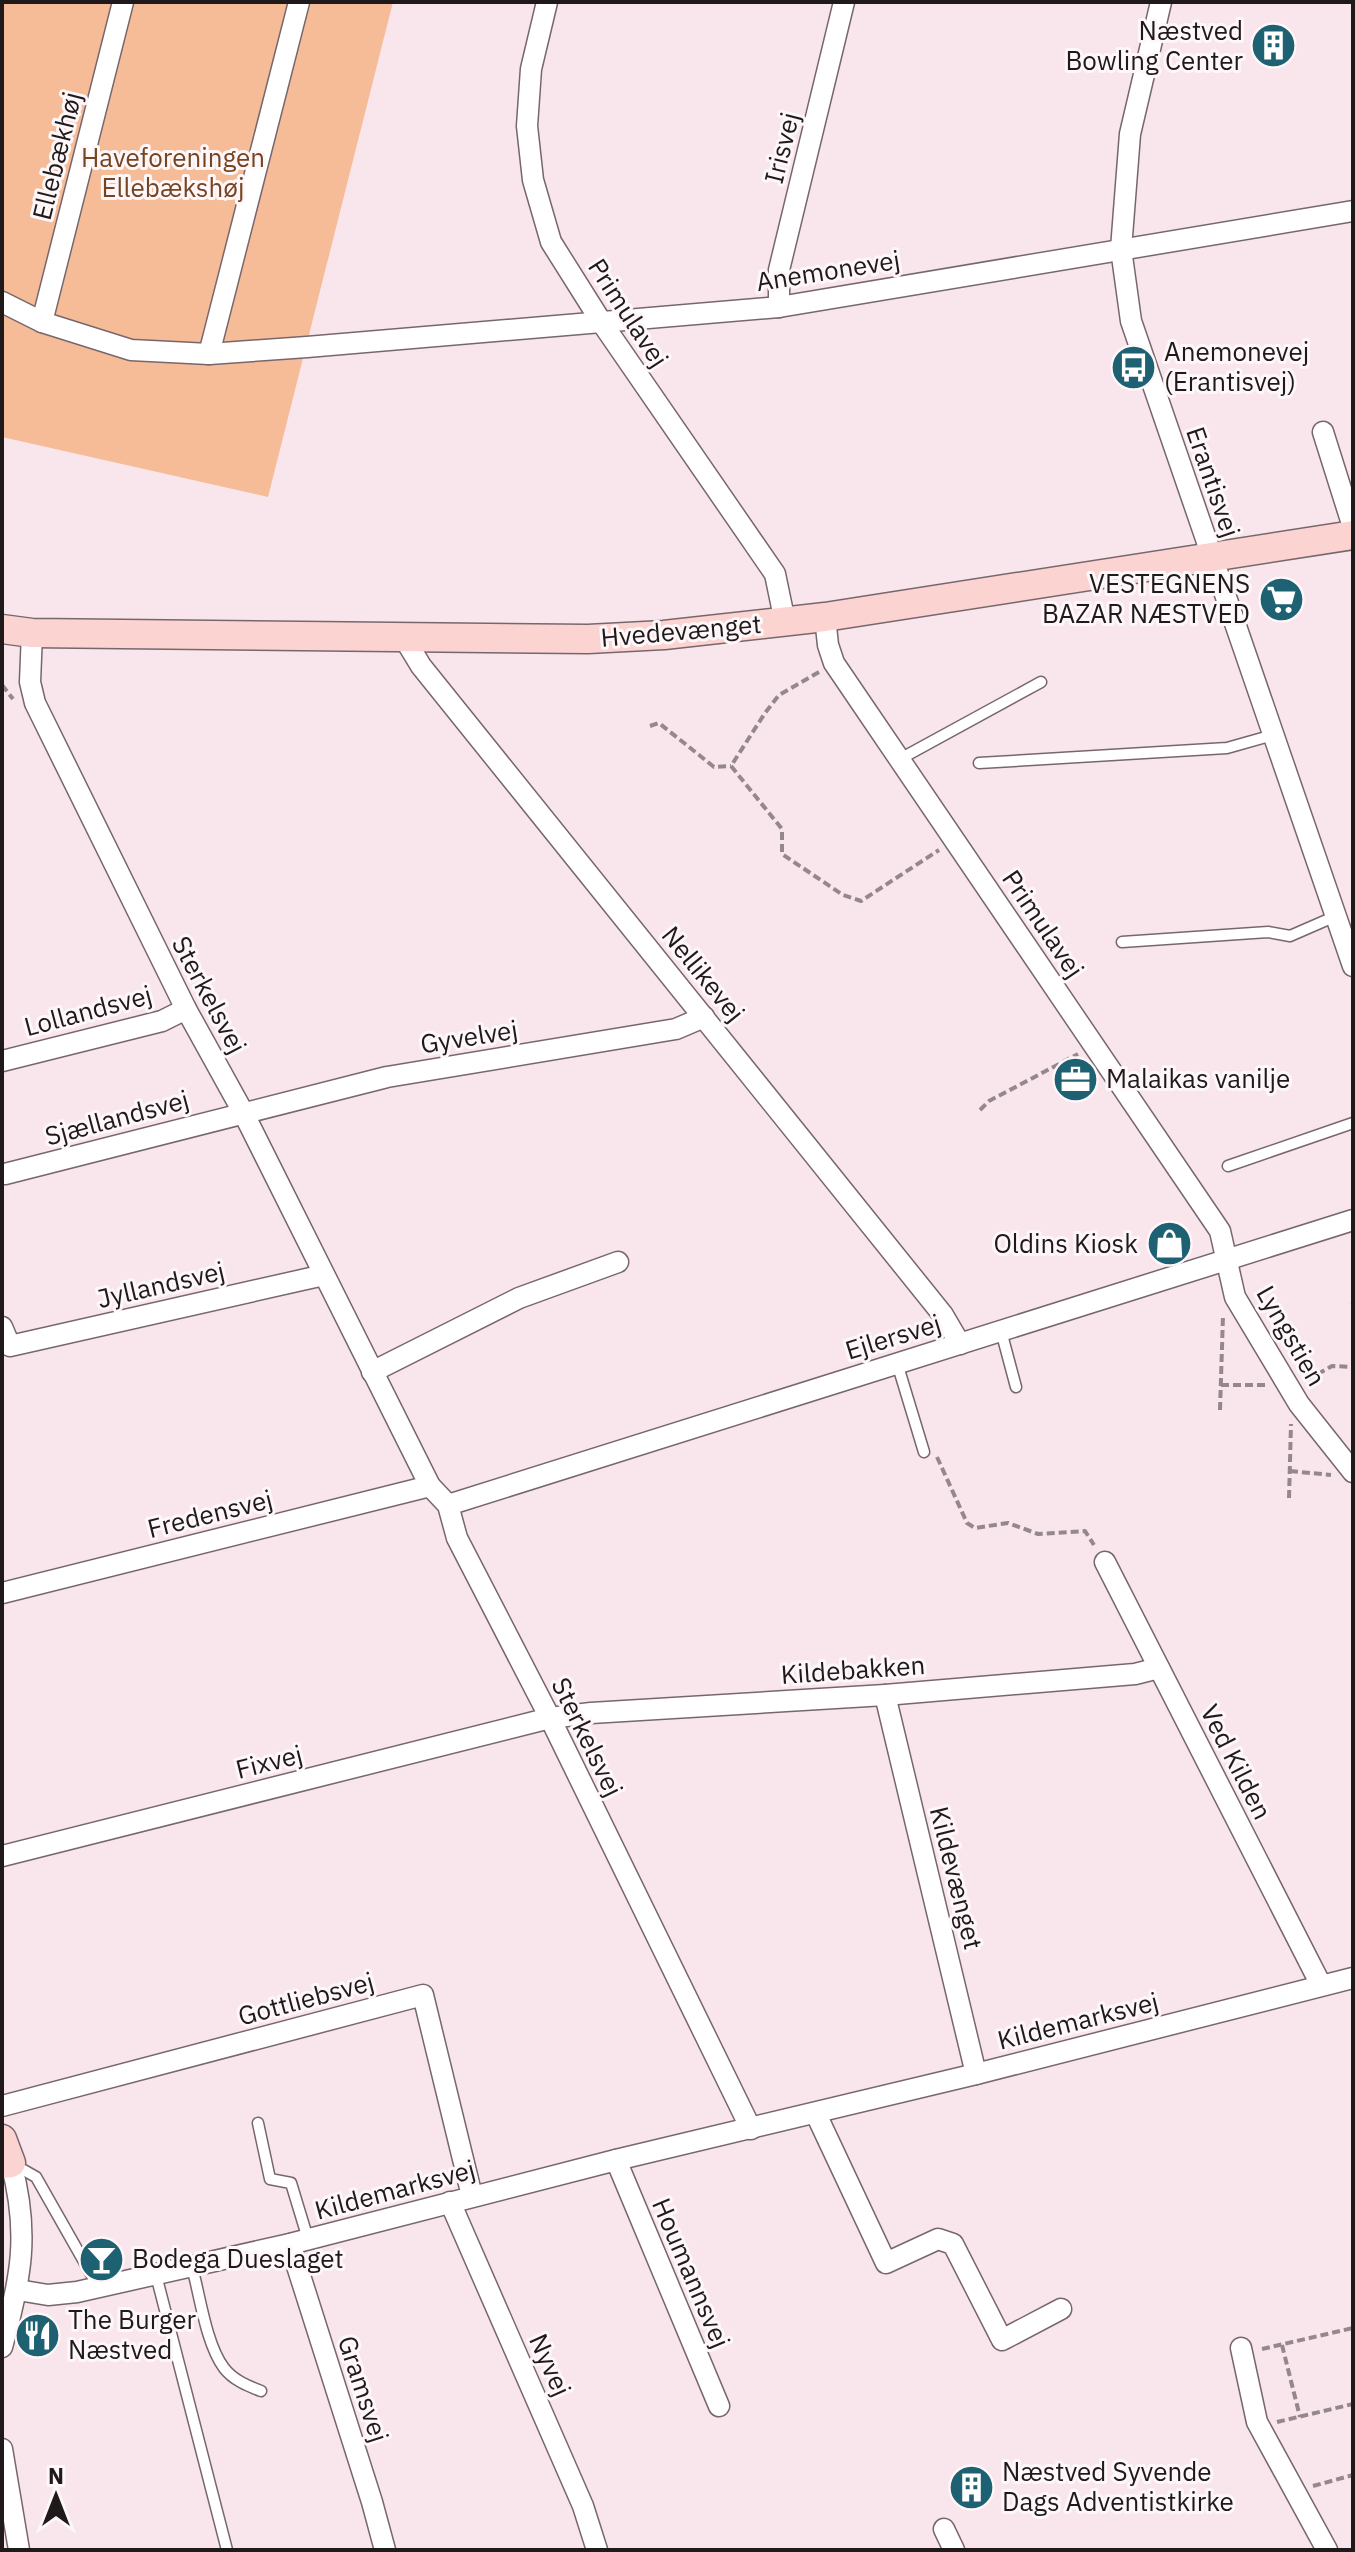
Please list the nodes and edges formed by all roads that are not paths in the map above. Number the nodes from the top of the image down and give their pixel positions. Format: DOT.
graph roads {
  1 [pos="123,2"];
  2 [pos="299,2"];
  3 [pos="547,2"];
  4 [pos="844,2"];
  5 [pos="1161,2"];
  6 [pos="1353,211"];
  7 [pos="1121,249"];
  8 [pos="2,302"];
  9 [pos="779,307"];
  10 [pos="42,322"];
  11 [pos="602,323"];
  12 [pos="209,354"];
  13 [pos="1323,432"];
  14 [pos="1353,527"];
  15 [pos="1353,535"];
  16 [pos="1211,557"];
  17 [pos="825,617"];
  18 [pos="785,622"];
  19 [pos="2,629"];
  20 [pos="32,633"];
  21 [pos="404,638"];
  22 [pos="1041,682"];
  23 [pos="1273,735"];
  24 [pos="900,759"];
  25 [pos="979,763"];
  26 [pos="1336,916"];
  27 [pos="1122,942"];
  28 [pos="1353,966"];
  29 [pos="186,1009"];
  30 [pos="704,1017"];
  31 [pos="2,1061"];
  32 [pos="243,1112"];
  33 [pos="1353,1123"];
  34 [pos="1228,1166"];
  35 [pos="5,1174"];
  36 [pos="1353,1220"];
  37 [pos="1228,1258"];
  38 [pos="618,1262"];
  39 [pos="324,1275"];
  40 [pos="1001,1331"];
  41 [pos="6,1337"];
  42 [pos="960,1344"];
  43 [pos="897,1363"];
  44 [pos="372,1372"];
  45 [pos="1016,1387"];
  46 [pos="924,1452"];
  47 [pos="1352,1470"];
  48 [pos="430,1486"];
  49 [pos="448,1505"];
  50 [pos="1105,1562"];
  51 [pos="2,1593"];
  52 [pos="1159,1668"];
  53 [pos="885,1695"];
  54 [pos="550,1718"];
  55 [pos="2,1856"];
  56 [pos="1353,1978"];
  57 [pos="1321,1985"];
  58 [pos="976,2074"];
  59 [pos="2,2106"];
  60 [pos="816,2114"];
  61 [pos="258,2123"];
  62 [pos="751,2129"];
  63 [pos="5,2156"];
  64 [pos="616,2160"];
  65 [pos="472,2196"];
  66 [pos="450,2202"];
  67 [pos="299,2242"];
  68 [pos="192,2267"];
  69 [pos="156,2275"];
  70 [pos="10,2287"];
  71 [pos="99,2288"];
  72 [pos="1061,2309"];
  73 [pos="6,2321"];
  74 [pos="2,2347"];
  75 [pos="1241,2351"];
  76 [pos="261,2391"];
  77 [pos="719,2406"];
  78 [pos="2,2449"];
  79 [pos="944,2529"];
  80 [pos="19,2550"];
  81 [pos="227,2550"];
  82 [pos="385,2550"];
  83 [pos="597,2550"];
  84 [pos="954,2550"];
  85 [pos="1327,2550"];
  1 -- 10 [label="street, Ellebækhøj"];
  2 -- 12 [label="street"];
  3 -- 11 [label="street, Primulavej"];
  4 -- 9 [label="street, Irisvej"];
  5 -- 7 [label="street, Erantisvej"];
  6 -- 7 [label="street, Anemonevej"];
  7 -- 9 [label="street, Anemonevej"];
  7 -- 16 [label="street, Erantisvej"];
  8 -- 10 [label="street"];
  9 -- 11 [label="street, Anemonevej"];
  10 -- 12 [label="street"];
  11 -- 12 [label="street, Anemonevej"];
  11 -- 18 [label="street, Primulavej"];
  13 -- 14 [label="street"];
  15 -- 16 [label="street, Hvedevænget"];
  16 -- 17 [label="street, Hvedevænget"];
  16 -- 23 [label="street, Erantisvej"];
  17 -- 18 [label="street, Hvedevænget"];
  17 -- 24 [label="street, Primulavej"];
  18 -- 21 [label="street, Hvedevænget"];
  19 -- 20 [label="street, Hvedevænget"];
  20 -- 21 [label="street, Hvedevænget"];
  20 -- 29 [label="street, Sterkelsvej"];
  21 -- 30 [label="street, Nellikevej"];
  22 -- 24 [label="lane"];
  23 -- 25 [label="lane"];
  23 -- 26 [label="street, Erantisvej"];
  24 -- 37 [label="street, Primulavej"];
  26 -- 27 [label="lane"];
  26 -- 28 [label="street, Erantisvej"];
  29 -- 31 [label="street, Lollandsvej"];
  29 -- 32 [label="street, Sterkelsvej"];
  30 -- 32 [label="street, Gyvelvej"];
  30 -- 42 [label="street, Nellikevej"];
  32 -- 35 [label="street, Sjællandsvej"];
  32 -- 39 [label="street, Sterkelsvej"];
  33 -- 34 [label="lane"];
  36 -- 37 [label="street, Ejlersvej"];
  37 -- 40 [label="street, Ejlersvej"];
  37 -- 47 [label="street, Lyngstien"];
  38 -- 44 [label="street"];
  39 -- 41 [label="street, Jyllandsvej"];
  39 -- 44 [label="street, Sterkelsvej"];
  40 -- 42 [label="street, Ejlersvej"];
  40 -- 45 [label="lane"];
  42 -- 43 [label="street, Ejlersvej"];
  43 -- 46 [label="lane"];
  43 -- 49 [label="street, Ejlersvej"];
  44 -- 48 [label="street, Sterkelsvej"];
  48 -- 49 [label="street, Sterkelsvej"];
  48 -- 51 [label="street, Fredensvej"];
  49 -- 54 [label="street, Sterkelsvej"];
  50 -- 52 [label="street, Ved Kilden"];
  52 -- 53 [label="street, Kildebakken"];
  52 -- 57 [label="street, Ved Kilden"];
  53 -- 54 [label="street, Kildebakken"];
  53 -- 58 [label="street, Kildevænget"];
  54 -- 55 [label="street, Fixvej"];
  54 -- 62 [label="street, Sterkelsvej"];
  56 -- 57 [label="street, Kildemarksvej"];
  57 -- 58 [label="street, Kildemarksvej"];
  58 -- 60 [label="street, Kildemarksvej"];
  59 -- 65 [label="street, Gottliebsvej"];
  60 -- 62 [label="street, Kildemarksvej"];
  60 -- 72 [label="street"];
  61 -- 67 [label="lane"];
  62 -- 64 [label="street, Kildemarksvej"];
  63 -- 70 [label="street"];
  63 -- 71 [label="lane"];
  64 -- 65 [label="street, Kildemarksvej"];
  64 -- 77 [label="street, Houmannsvej"];
  65 -- 66 [label="street, Kildemarksvej"];
  66 -- 67 [label="street, Kildemarksvej"];
  66 -- 83 [label="street, Nyvej"];
  67 -- 68 [label="street, Kildemarksvej"];
  67 -- 82 [label="street, Gramsvej"];
  68 -- 69 [label="street, Kildemarksvej"];
  68 -- 76 [label="lane"];
  69 -- 71 [label="street, Kildemarksvej"];
  69 -- 81 [label="lane"];
  70 -- 71 [label="street, Kildemarksvej"];
  70 -- 73 [label="street"];
  73 -- 74 [label="street"];
  75 -- 85 [label="street"];
  78 -- 80 [label="street"];
  79 -- 84 [label="street"];
}
